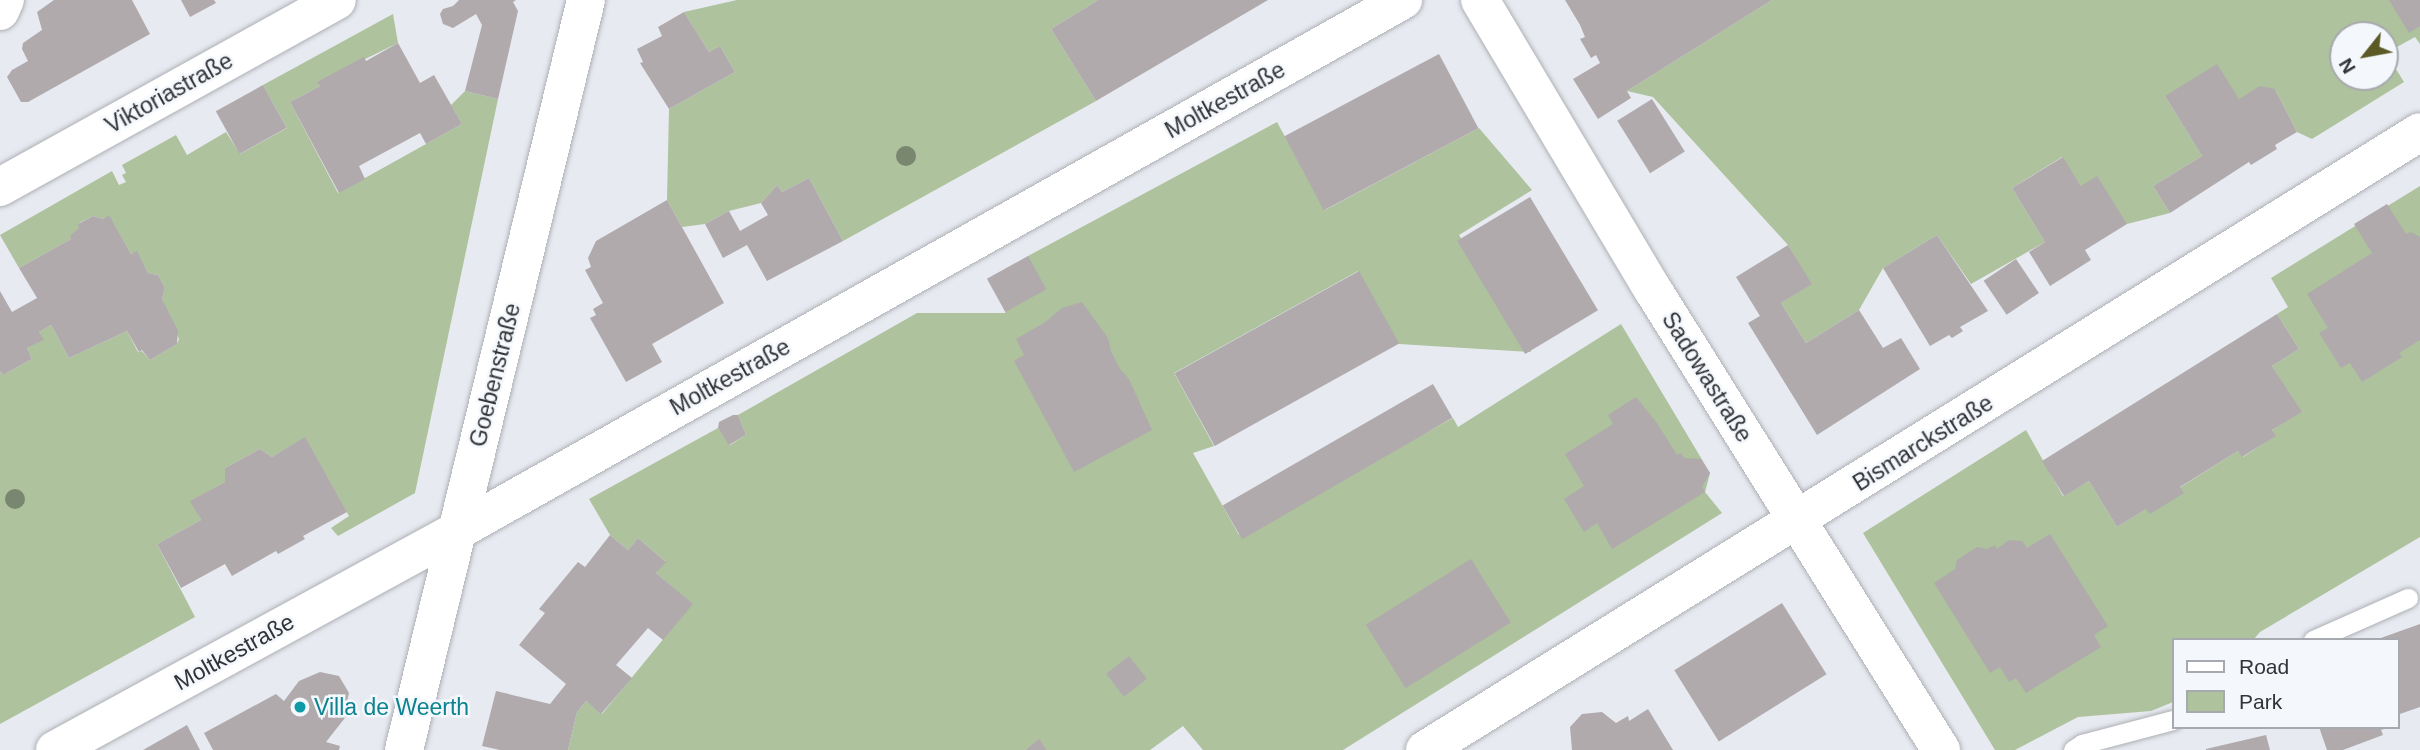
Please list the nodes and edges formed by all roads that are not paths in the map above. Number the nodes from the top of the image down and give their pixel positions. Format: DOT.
graph roads {
  1 [pos="5,0"];
  2 [pos="337,0"];
  3 [pos="586,0"];
  4 [pos="1403,0"];
  5 [pos="1480,0"];
  6 [pos="0,11"];
  7 [pos="2420,132"];
  8 [pos="0,187"];
  9 [pos="1797,521"];
  10 [pos="457,531"];
  11 [pos="2408,598"];
  12 [pos="2317,638"];
  13 [pos="2172,720"];
  14 [pos="55,750"];
  15 [pos="404,750"];
  16 [pos="1425,750"];
  17 [pos="1941,750"];
  18 [pos="2073,750"];
  1 -- 6 [label="street"];
  2 -- 8 [label="street, Viktoriastraße"];
  3 -- 10 [label="street, Goebenstraße"];
  4 -- 10 [label="street, Moltkestraße"];
  5 -- 9 [label="street, Sadowastraße"];
  7 -- 9 [label="street, Bismarckstraße"];
  9 -- 16 [label="street, Bismarckstraße"];
  9 -- 17 [label="street, Sadowastraße"];
  10 -- 14 [label="street, Moltkestraße"];
  10 -- 15 [label="street, Goebenstraße"];
  11 -- 12 [label="lane"];
  13 -- 18 [label="lane"];
}
